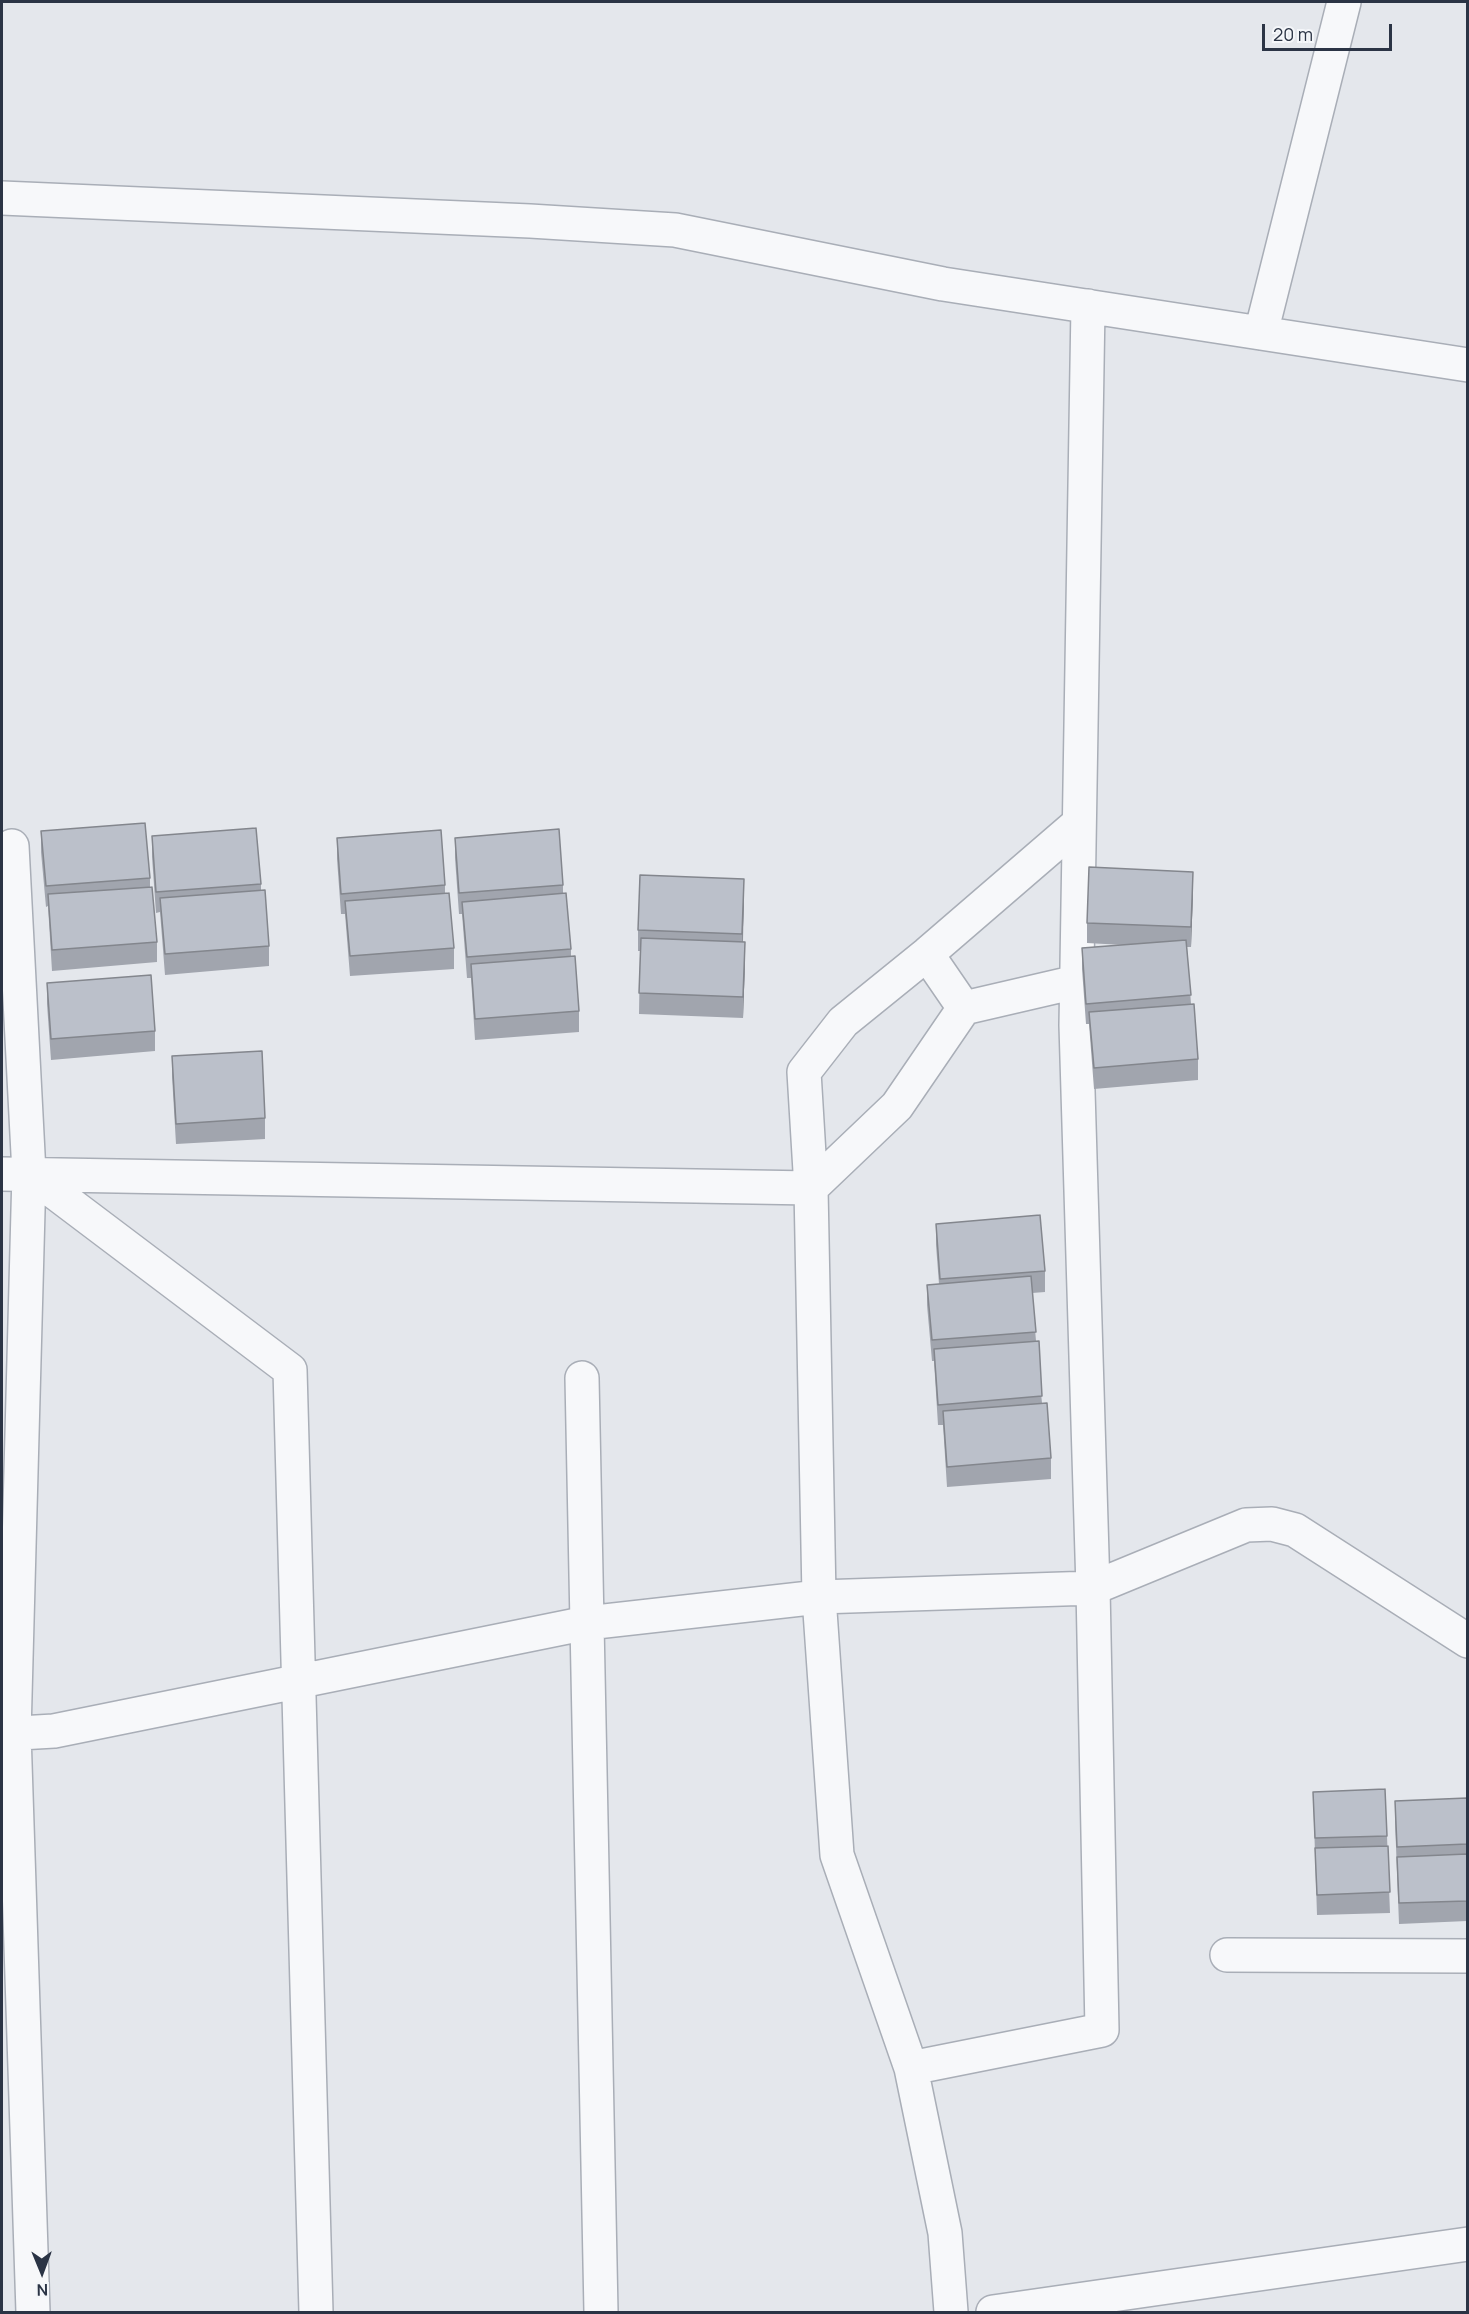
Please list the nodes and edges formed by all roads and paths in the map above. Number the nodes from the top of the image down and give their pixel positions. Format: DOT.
graph roads {
  1 [pos="1344,2"];
  2 [pos="2,198"];
  3 [pos="1088,306"];
  4 [pos="1261,333"];
  5 [pos="1467,365"];
  6 [pos="1078,824"];
  7 [pos="12,846"];
  8 [pos="927,954"];
  9 [pos="1076,982"];
  10 [pos="964,1008"];
  11 [pos="15,1173"];
  12 [pos="811,1188"];
  13 [pos="582,1378"];
  14 [pos="1093,1588"];
  15 [pos="819,1597"];
  16 [pos="587,1623"];
  17 [pos="1467,1641"];
  18 [pos="298,1682"];
  19 [pos="8,1733"];
  20 [pos="1227,1955"];
  21 [pos="1467,1956"];
  22 [pos="911,2068"];
  23 [pos="1467,2244"];
  24 [pos="33,2313"];
  25 [pos="316,2313"];
  26 [pos="601,2313"];
  27 [pos="951,2313"];
  28 [pos="993,2313"];
  1 -- 4 [label="street"];
  2 -- 3 [label="street"];
  3 -- 4 [label="street"];
  3 -- 6 [label="street"];
  4 -- 5 [label="street"];
  6 -- 8 [label="street"];
  6 -- 9 [label="street"];
  7 -- 11 [label="street"];
  8 -- 10 [label="street"];
  8 -- 12 [label="street"];
  9 -- 10 [label="street"];
  9 -- 14 [label="street"];
  10 -- 12 [label="street"];
  11 -- 12 [label="street"];
  11 -- 18 [label="street"];
  11 -- 19 [label="street"];
  12 -- 15 [label="street"];
  13 -- 16 [label="street"];
  14 -- 15 [label="street"];
  14 -- 17 [label="street"];
  14 -- 22 [label="street"];
  15 -- 16 [label="street"];
  15 -- 22 [label="street"];
  16 -- 18 [label="street"];
  16 -- 26 [label="street"];
  18 -- 19 [label="street"];
  18 -- 25 [label="street"];
  19 -- 24 [label="street"];
  20 -- 21 [label="street"];
  22 -- 27 [label="street"];
  23 -- 28 [label="street"];
}
